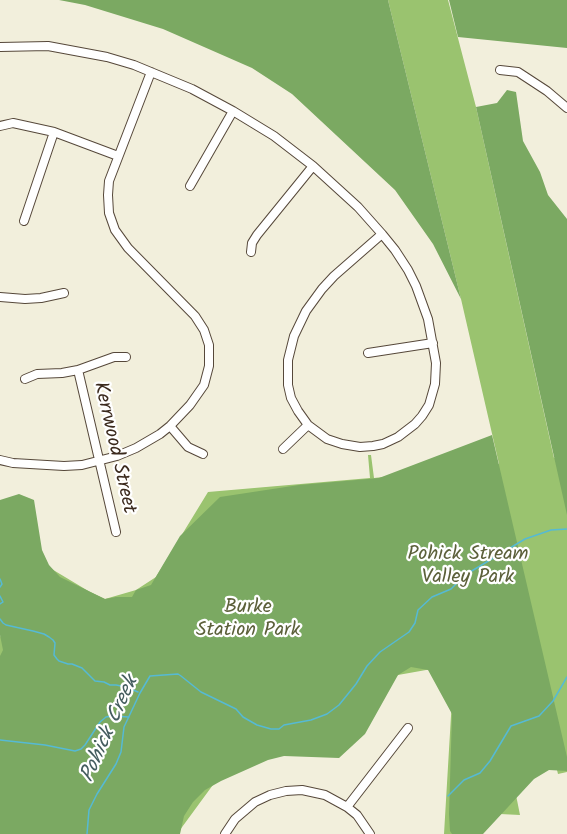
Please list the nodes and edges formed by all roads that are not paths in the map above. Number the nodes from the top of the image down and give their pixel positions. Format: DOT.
graph roads {
  1 [pos="0,47"];
  2 [pos="500,70"];
  3 [pos="151,72"];
  4 [pos="567,108"];
  5 [pos="233,111"];
  6 [pos="0,126"];
  7 [pos="54,132"];
  8 [pos="118,156"];
  9 [pos="313,166"];
  10 [pos="190,186"];
  11 [pos="24,220"];
  12 [pos="382,234"];
  13 [pos="251,252"];
  14 [pos="64,293"];
  15 [pos="0,297"];
  16 [pos="433,343"];
  17 [pos="368,353"];
  18 [pos="126,357"];
  19 [pos="78,370"];
  20 [pos="25,379"];
  21 [pos="308,425"];
  22 [pos="170,426"];
  23 [pos="283,449"];
  24 [pos="203,454"];
  25 [pos="0,460"];
  26 [pos="100,461"];
  27 [pos="116,532"];
  28 [pos="408,728"];
  29 [pos="347,807"];
  30 [pos="225,834"];
  31 [pos="370,834"];
  1 -- 3 [label="street"];
  2 -- 4 [label="street"];
  3 -- 5 [label="street"];
  3 -- 8 [label="street"];
  5 -- 9 [label="street"];
  5 -- 10 [label="street"];
  6 -- 7 [label="street"];
  7 -- 8 [label="street"];
  7 -- 11 [label="street"];
  8 -- 22 [label="street"];
  9 -- 12 [label="street"];
  9 -- 13 [label="street"];
  12 -- 16 [label="street"];
  12 -- 21 [label="street"];
  14 -- 15 [label="street"];
  16 -- 17 [label="street"];
  16 -- 21 [label="street"];
  18 -- 19 [label="street"];
  19 -- 20 [label="street"];
  19 -- 26 [label="street, Kerrwood Street"];
  21 -- 23 [label="street"];
  22 -- 24 [label="street"];
  22 -- 26 [label="street"];
  25 -- 26 [label="street"];
  26 -- 27 [label="street, Kerrwood Street"];
  28 -- 29 [label="street"];
  29 -- 30 [label="street"];
  29 -- 31 [label="street"];
}
